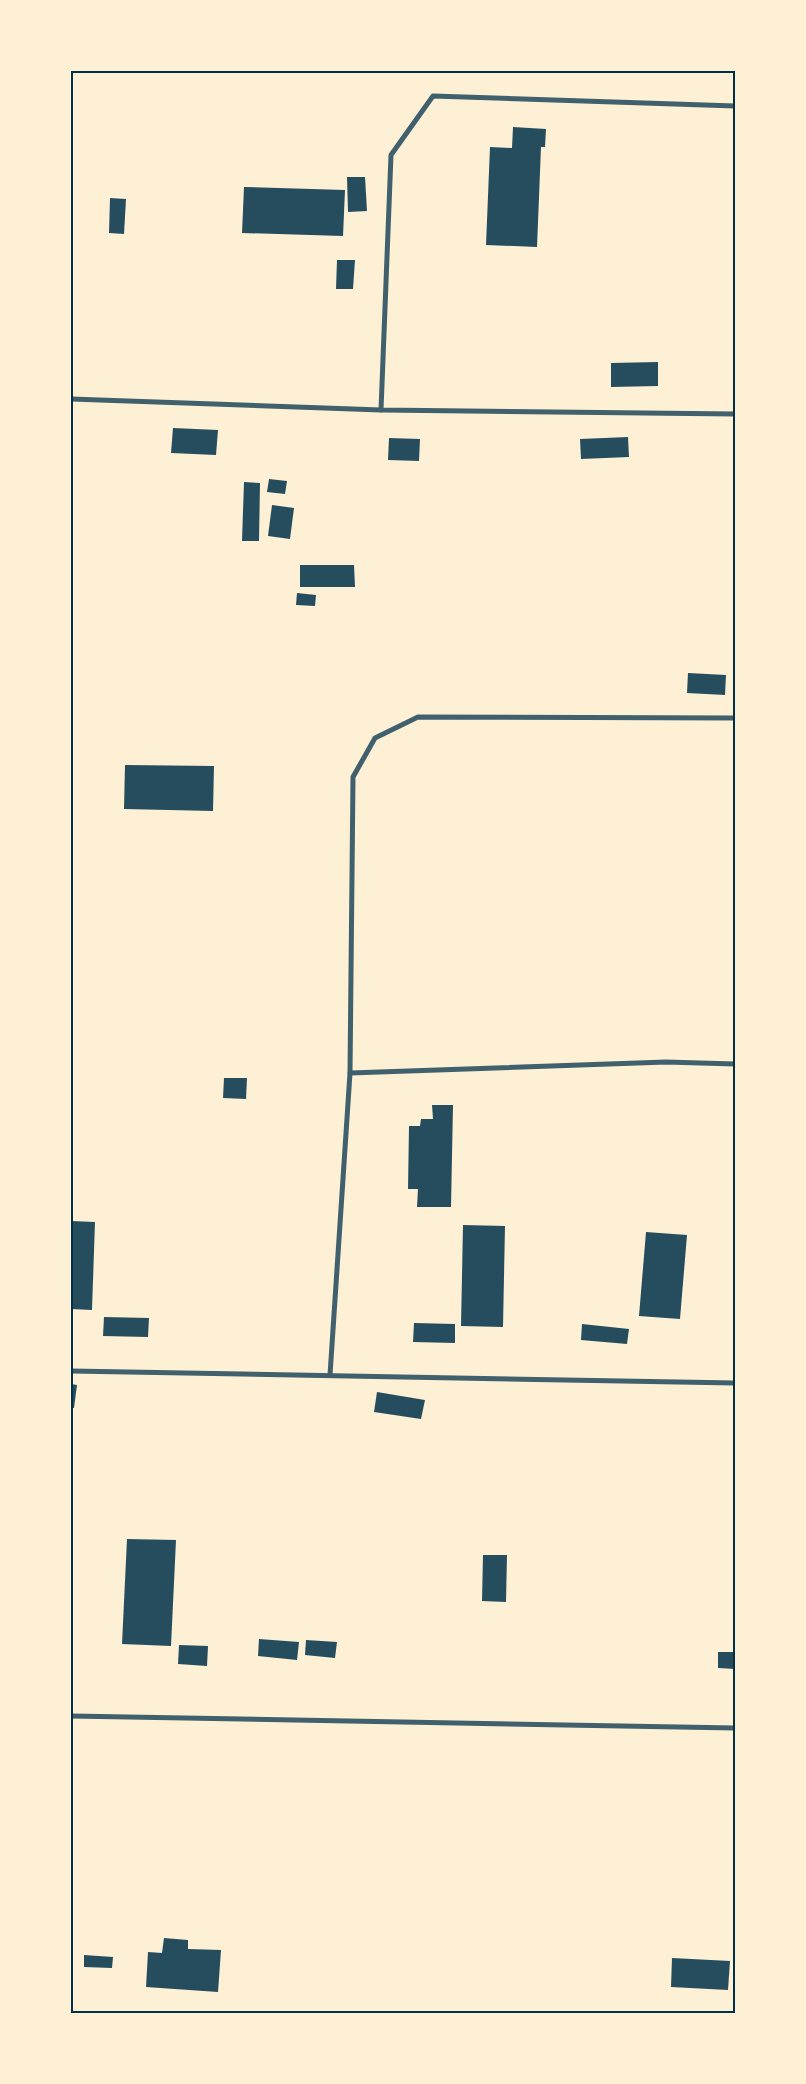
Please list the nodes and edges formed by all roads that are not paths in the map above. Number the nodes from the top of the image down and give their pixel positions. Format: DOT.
graph roads {
  1 [pos="735,106"];
  2 [pos="71,399"];
  3 [pos="381,410"];
  4 [pos="735,414"];
  5 [pos="735,718"];
  6 [pos="735,1064"];
  7 [pos="350,1073"];
  8 [pos="71,1371"];
  9 [pos="330,1375"];
  10 [pos="735,1383"];
  11 [pos="71,1716"];
  12 [pos="735,1728"];
  1 -- 3 [label="street"];
  2 -- 3 [label="street"];
  3 -- 4 [label="street"];
  5 -- 7 [label="street"];
  6 -- 7 [label="street"];
  7 -- 9 [label="street"];
  8 -- 9 [label="street"];
  9 -- 10 [label="street"];
  11 -- 12 [label="street"];
}
